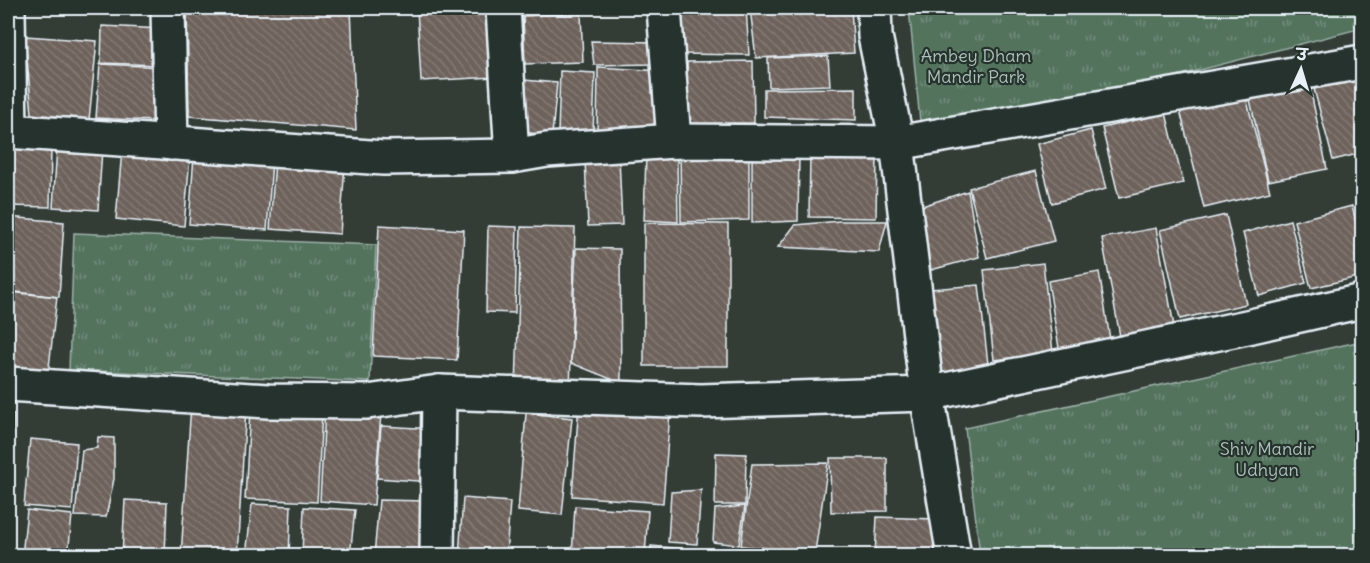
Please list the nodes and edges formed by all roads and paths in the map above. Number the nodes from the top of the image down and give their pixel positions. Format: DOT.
graph roads {
  1 [pos="168,8"];
  2 [pos="503,8"];
  3 [pos="664,8"];
  4 [pos="874,8"];
  5 [pos="8,12"];
  6 [pos="1362,62"];
  7 [pos="9,131"];
  8 [pos="674,141"];
  9 [pos="897,142"];
  10 [pos="171,143"];
  11 [pos="512,156"];
  12 [pos="1362,301"];
  13 [pos="8,384"];
  14 [pos="439,392"];
  15 [pos="927,394"];
  16 [pos="437,555"];
  17 [pos="954,555"];
  1 -- 10 [label="street"];
  2 -- 11 [label="street"];
  3 -- 8 [label="street"];
  4 -- 9 [label="street"];
  5 -- 7 [label="street"];
  6 -- 9 [label="street"];
  7 -- 10 [label="street"];
  8 -- 9 [label="street"];
  8 -- 11 [label="street"];
  9 -- 15 [label="street"];
  10 -- 11 [label="street"];
  12 -- 15 [label="street"];
  13 -- 14 [label="street"];
  14 -- 15 [label="street"];
  14 -- 16 [label="street"];
  15 -- 17 [label="street"];
}
